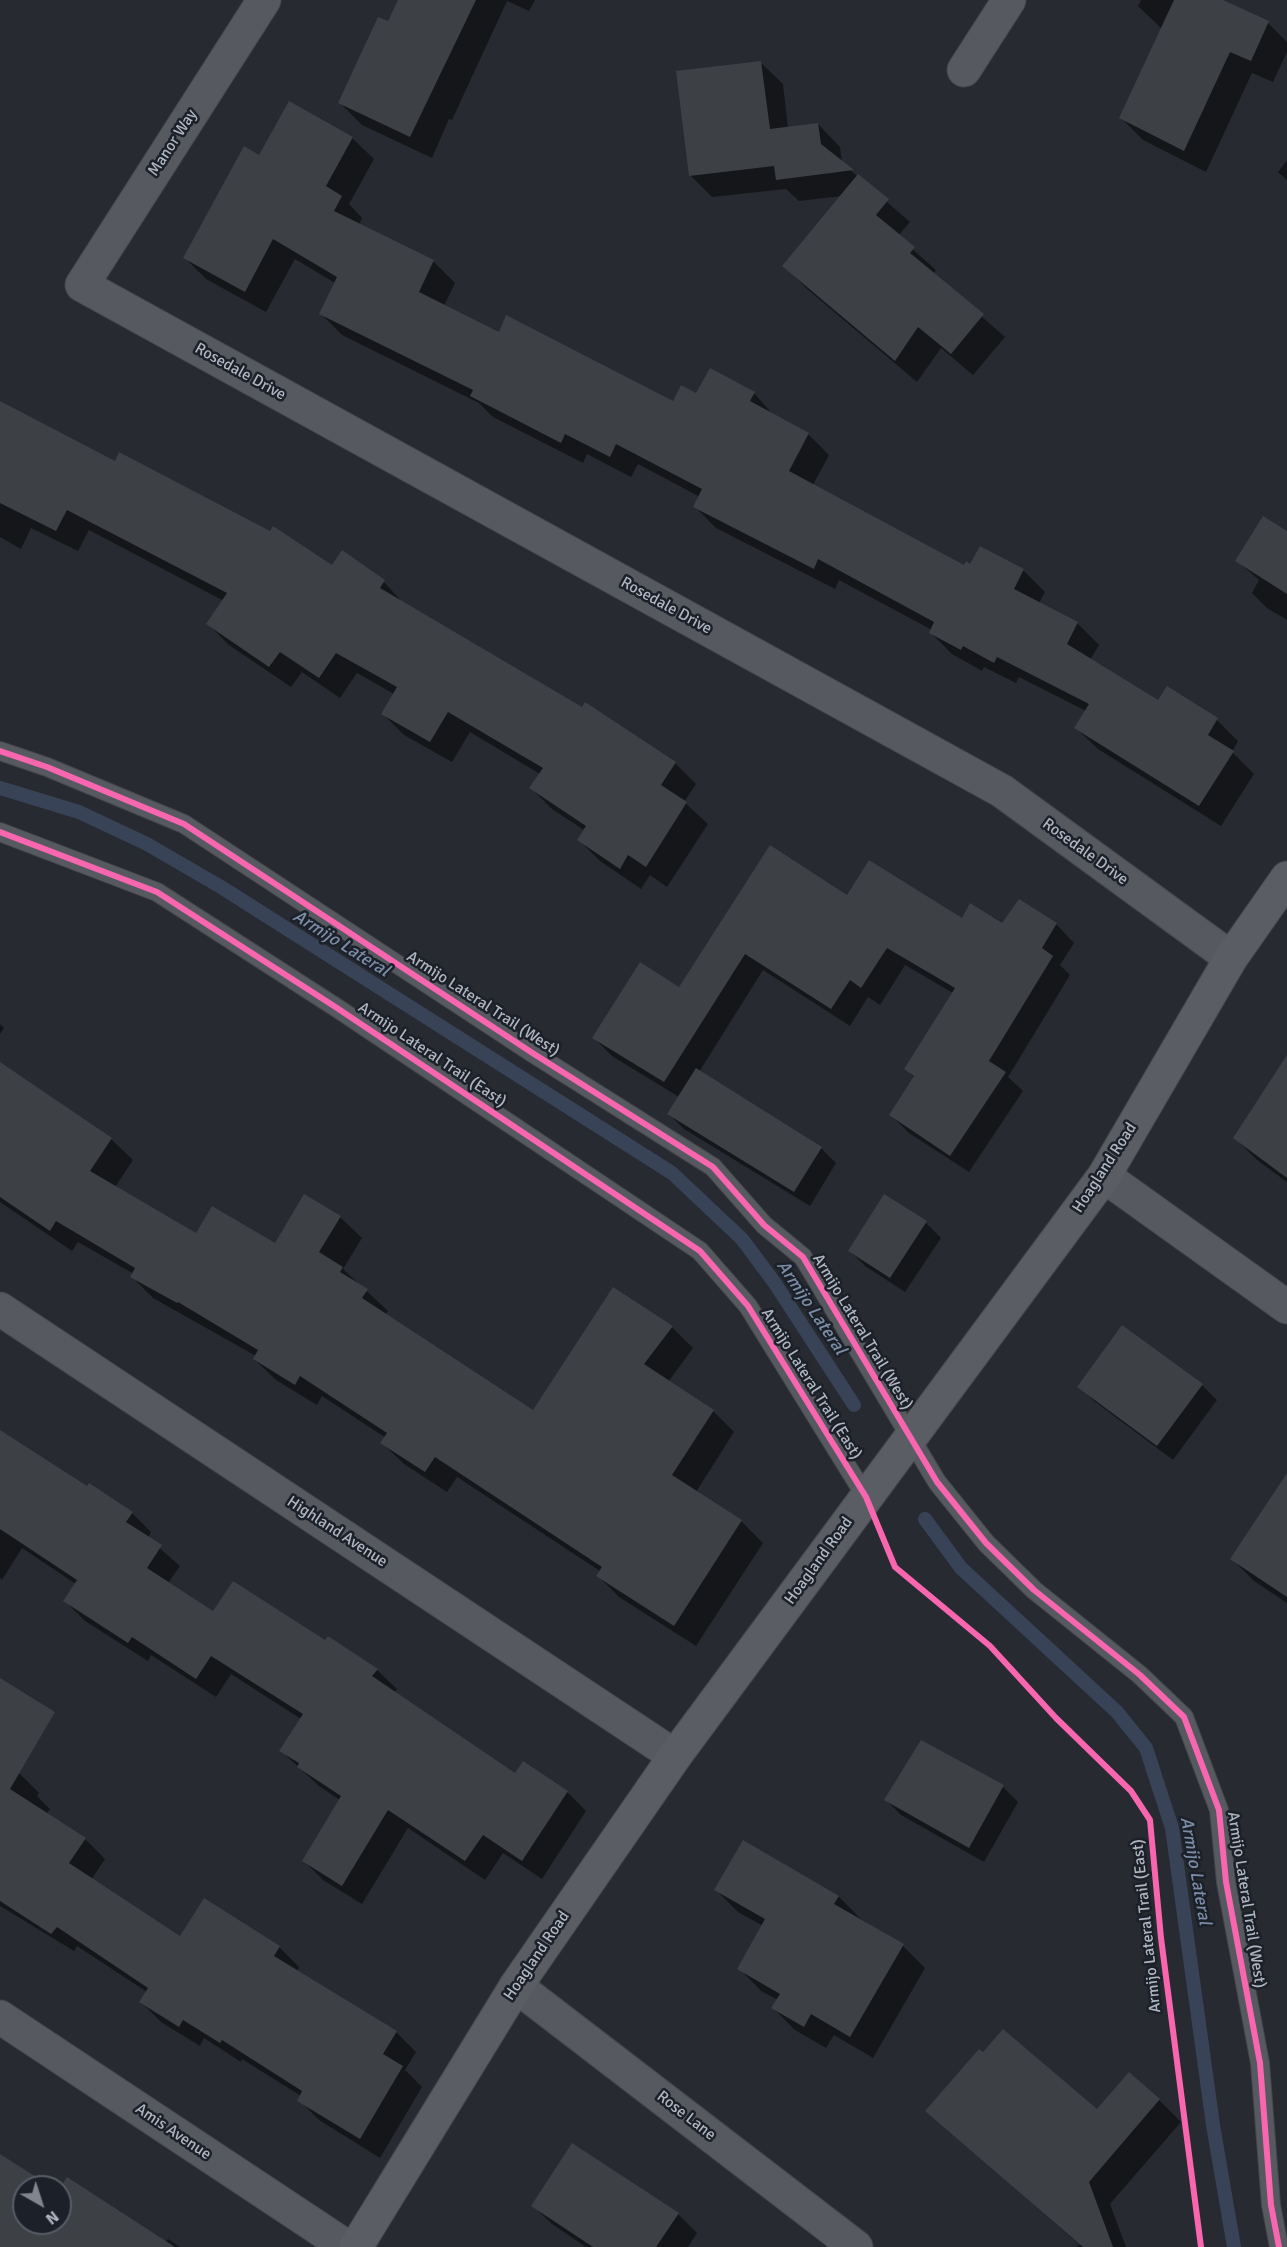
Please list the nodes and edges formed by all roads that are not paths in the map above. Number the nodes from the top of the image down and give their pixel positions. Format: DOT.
graph roads {
  1 [pos="264,0"];
  2 [pos="1009,0"];
  3 [pos="964,70"];
  4 [pos="82,285"];
  5 [pos="0,751"];
  6 [pos="0,832"];
  7 [pos="1287,878"];
  8 [pos="1231,958"];
  9 [pos="1104,1176"];
  10 [pos="1287,1307"];
  11 [pos="0,1309"];
  12 [pos="910,1437"];
  13 [pos="866,1497"];
  14 [pos="675,1756"];
  15 [pos="516,1986"];
  16 [pos="0,2017"];
  17 [pos="346,2247"];
  18 [pos="356,2247"];
  19 [pos="856,2247"];
  20 [pos="1279,2247"];
  1 -- 4 [label="street, Manor Way"];
  2 -- 3 [label="street"];
  4 -- 8 [label="street, Rosedale Drive"];
  5 -- 12 [label="lane, Armijo Lateral Trail (West)"];
  6 -- 13 [label="lane, Armijo Lateral Trail (East)"];
  7 -- 8 [label="street, Hoagland Road"];
  8 -- 9 [label="street, Hoagland Road"];
  9 -- 10 [label="street"];
  9 -- 12 [label="street, Hoagland Road"];
  11 -- 14 [label="street, Highland Avenue"];
  12 -- 13 [label="street, Hoagland Road"];
  12 -- 20 [label="lane, Armijo Lateral Trail (West)"];
  13 -- 14 [label="street, Hoagland Road"];
  14 -- 15 [label="street, Hoagland Road"];
  15 -- 18 [label="street, Hoagland Road"];
  15 -- 19 [label="street, Rose Lane"];
  16 -- 17 [label="street, Amis Avenue"];
}
